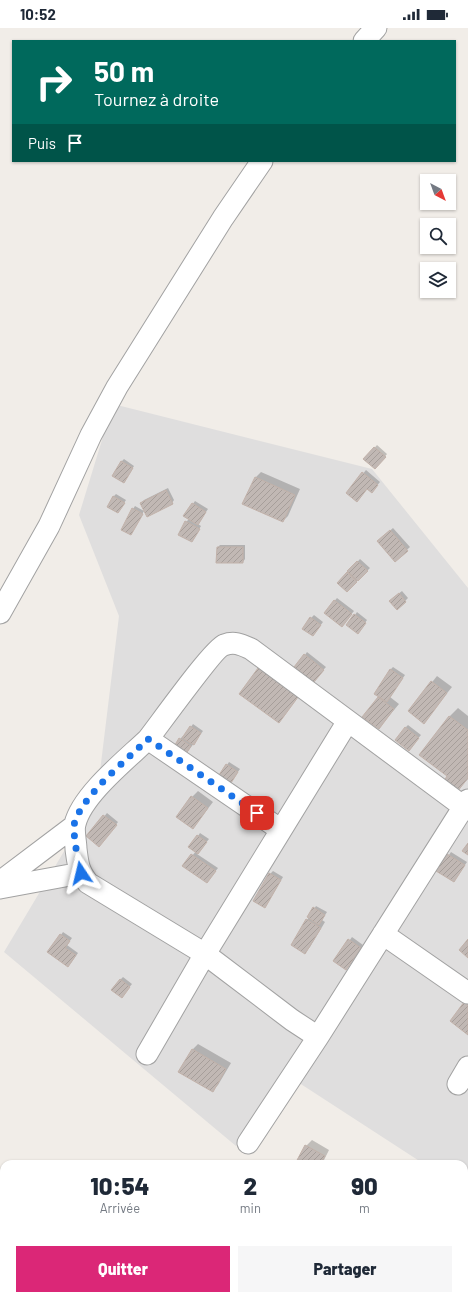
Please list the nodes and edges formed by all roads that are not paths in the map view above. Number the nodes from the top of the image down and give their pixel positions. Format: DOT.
graph roads {
  1 [pos="376,28"];
  2 [pos="365,40"];
  3 [pos="261,162"];
  4 [pos="0,613"];
  5 [pos="348,721"];
  6 [pos="148,739"];
  7 [pos="466,806"];
  8 [pos="74,826"];
  9 [pos="281,830"];
  10 [pos="81,873"];
  11 [pos="0,882"];
  12 [pos="0,888"];
  13 [pos="382,934"];
  14 [pos="205,954"];
  15 [pos="468,993"];
  16 [pos="318,1036"];
  17 [pos="147,1054"];
  18 [pos="248,1143"];
  1 -- 2 [label="street"];
  3 -- 4 [label="street"];
  5 -- 6 [label="street"];
  5 -- 7 [label="street"];
  5 -- 9 [label="street"];
  6 -- 8 [label="street"];
  6 -- 9 [label="street"];
  7 -- 13 [label="street"];
  8 -- 10 [label="street"];
  8 -- 11 [label="street"];
  9 -- 14 [label="street"];
  10 -- 12 [label="street"];
  10 -- 14 [label="street"];
  13 -- 15 [label="street"];
  13 -- 16 [label="street"];
  14 -- 16 [label="street"];
  14 -- 17 [label="street"];
  16 -- 18 [label="street"];
}
